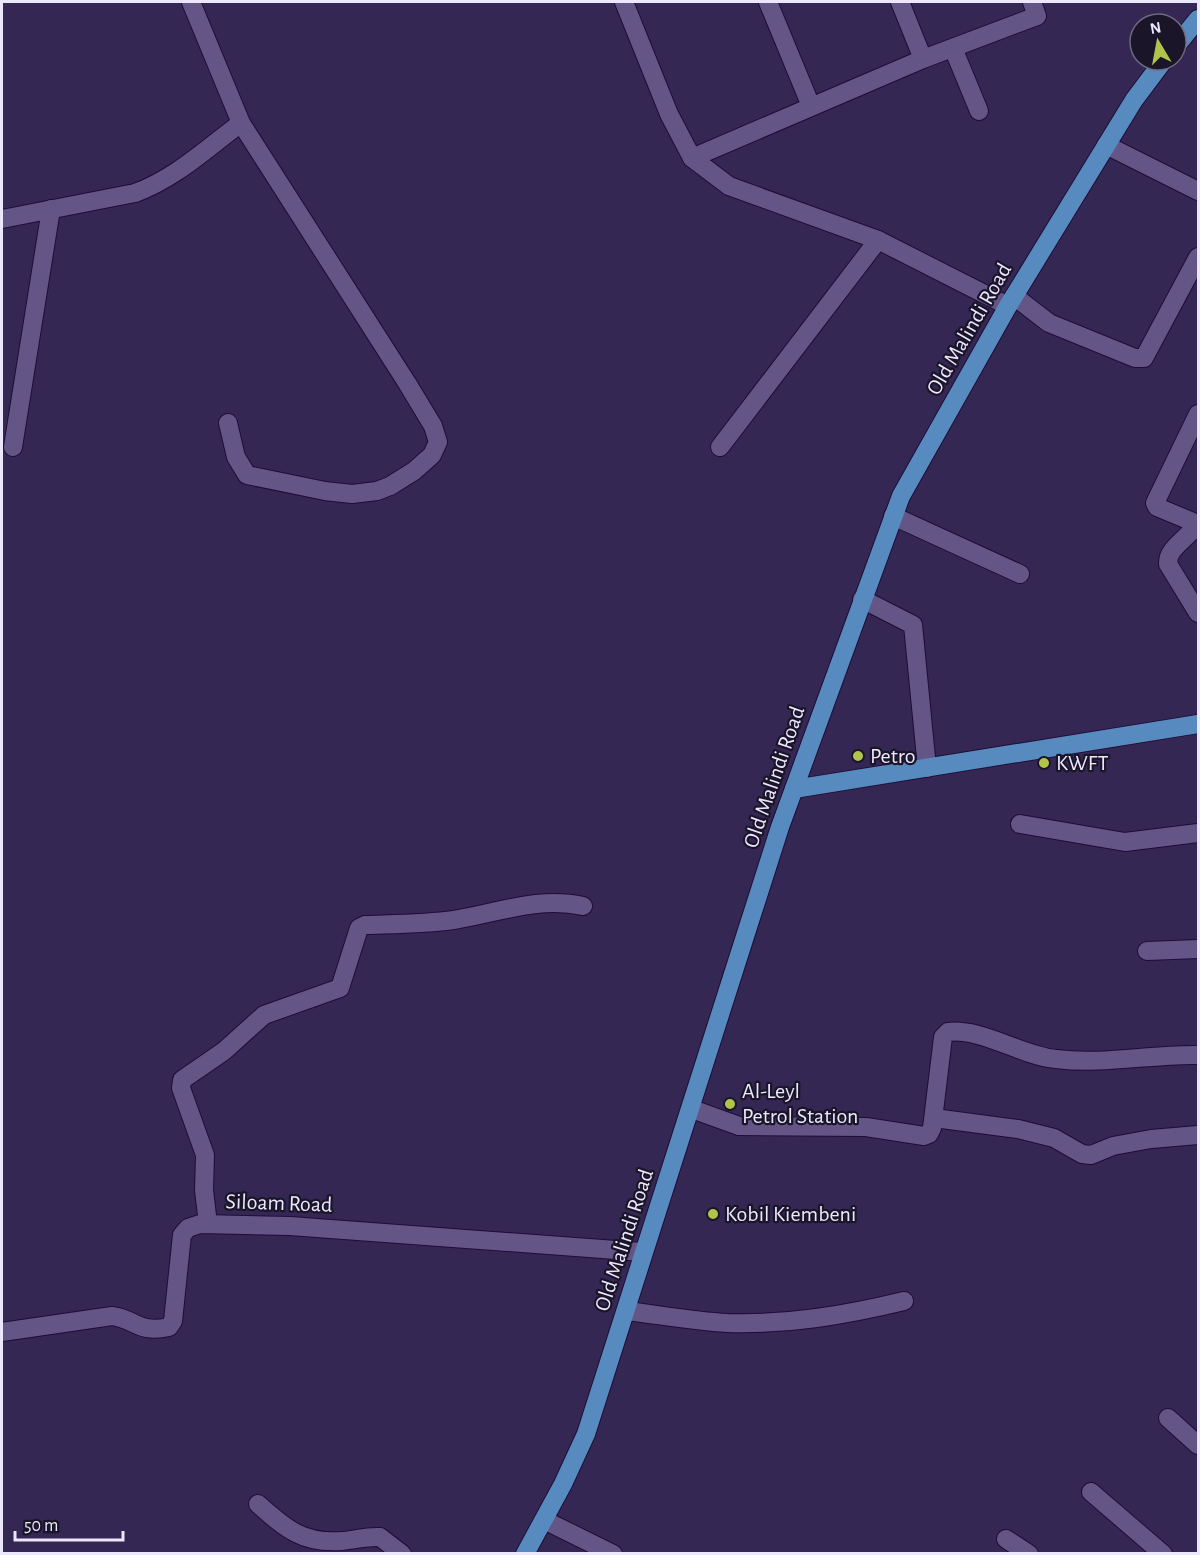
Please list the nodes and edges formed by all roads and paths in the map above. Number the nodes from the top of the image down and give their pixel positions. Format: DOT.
graph roads {
  1 [pos="191,2"];
  2 [pos="624,2"];
  3 [pos="768,2"];
  4 [pos="900,2"];
  5 [pos="1038,16"];
  6 [pos="1198,19"];
  7 [pos="1188,31"];
  8 [pos="953,48"];
  9 [pos="923,59"];
  10 [pos="1154,72"];
  11 [pos="811,106"];
  12 [pos="979,111"];
  13 [pos="241,123"];
  14 [pos="1106,145"];
  15 [pos="692,158"];
  16 [pos="1198,191"];
  17 [pos="51,209"];
  18 [pos="2,219"];
  19 [pos="878,240"];
  20 [pos="1198,256"];
  21 [pos="1011,301"];
  22 [pos="1198,414"];
  23 [pos="228,423"];
  24 [pos="13,447"];
  25 [pos="720,447"];
  26 [pos="892,516"];
  27 [pos="1020,574"];
  28 [pos="862,599"];
  29 [pos="1198,612"];
  30 [pos="1198,724"];
  31 [pos="927,768"];
  32 [pos="794,789"];
  33 [pos="1020,824"];
  34 [pos="1198,832"];
  35 [pos="583,906"];
  36 [pos="1198,949"];
  37 [pos="1147,951"];
  38 [pos="1198,1055"];
  39 [pos="692,1109"];
  40 [pos="933,1118"];
  41 [pos="1198,1135"];
  42 [pos="208,1224"];
  43 [pos="643,1252"];
  44 [pos="904,1301"];
  45 [pos="627,1311"];
  46 [pos="2,1332"];
  47 [pos="1168,1418"];
  48 [pos="1198,1445"];
  49 [pos="1091,1492"];
  50 [pos="258,1504"];
  51 [pos="544,1520"];
  52 [pos="1006,1539"];
  53 [pos="402,1554"];
  54 [pos="525,1554"];
  55 [pos="613,1554"];
  56 [pos="1029,1554"];
  57 [pos="1163,1554"];
  1 -- 13 [label="street"];
  2 -- 15 [label="street"];
  3 -- 11 [label="street"];
  4 -- 9 [label="street"];
  5 -- 8 [label="street"];
  6 -- 7 [label="main road"];
  8 -- 9 [label="street"];
  8 -- 12 [label="street"];
  9 -- 11 [label="street"];
  10 -- 14 [label="main road, Old Malindi Road"];
  11 -- 15 [label="street"];
  13 -- 17 [label="street"];
  13 -- 23 [label="street"];
  14 -- 16 [label="street"];
  14 -- 21 [label="main road, Old Malindi Road"];
  15 -- 19 [label="street"];
  17 -- 18 [label="street"];
  17 -- 24 [label="street"];
  19 -- 21 [label="street"];
  19 -- 25 [label="street"];
  20 -- 21 [label="street"];
  21 -- 26 [label="main road, Old Malindi Road"];
  22 -- 29 [label="street"];
  26 -- 27 [label="street"];
  26 -- 28 [label="main road, Old Malindi Road"];
  28 -- 31 [label="street"];
  28 -- 32 [label="main road, Old Malindi Road"];
  30 -- 31 [label="main road"];
  31 -- 32 [label="main road"];
  32 -- 39 [label="main road, Old Malindi Road"];
  33 -- 34 [label="street"];
  35 -- 42 [label="street"];
  36 -- 37 [label="street"];
  38 -- 40 [label="street"];
  39 -- 40 [label="street"];
  39 -- 43 [label="main road, Old Malindi Road"];
  40 -- 41 [label="street"];
  42 -- 43 [label="street, Siloam Road"];
  42 -- 46 [label="street, Siloam Road"];
  43 -- 45 [label="main road, Old Malindi Road"];
  44 -- 45 [label="street"];
  45 -- 51 [label="main road, Old Malindi Road"];
  47 -- 48 [label="street"];
  49 -- 57 [label="street"];
  50 -- 53 [label="street"];
  51 -- 54 [label="main road, Old Malindi Road"];
  51 -- 55 [label="street"];
  52 -- 56 [label="street"];
}
